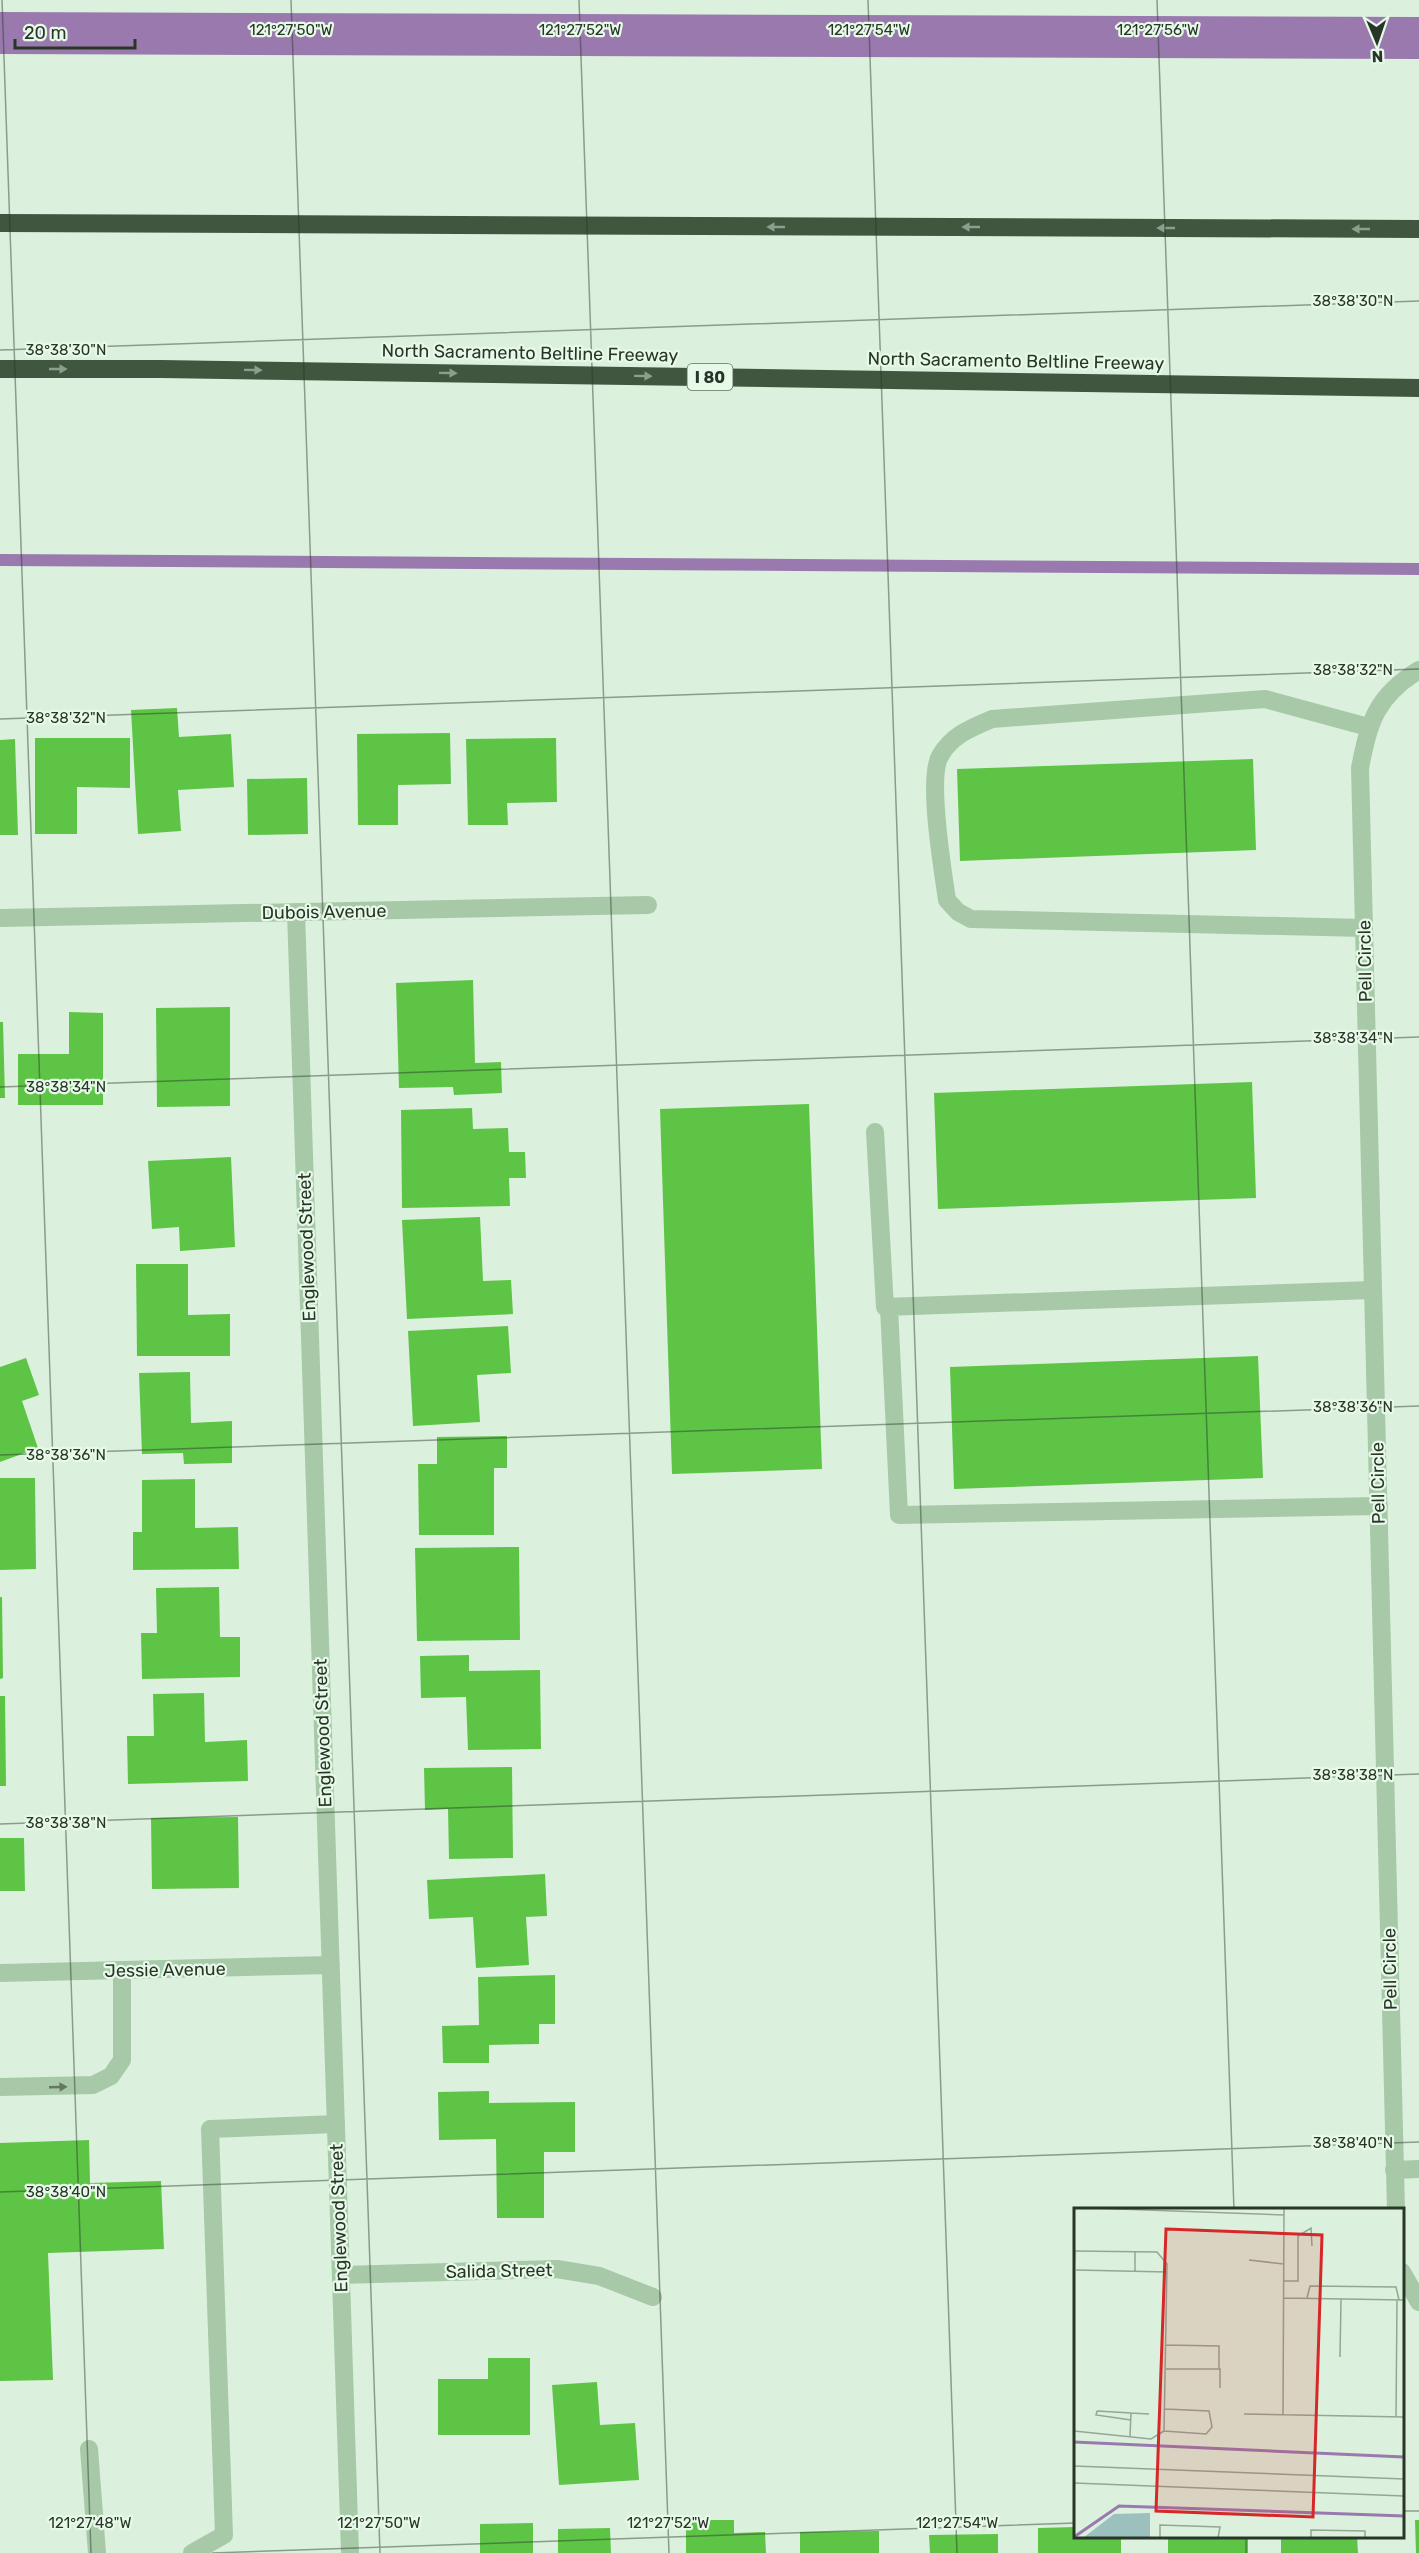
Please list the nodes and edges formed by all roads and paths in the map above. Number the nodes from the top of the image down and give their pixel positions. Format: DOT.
graph roads {
  1 [pos="0,223"];
  2 [pos="1419,229"];
  3 [pos="0,369"];
  4 [pos="1419,388"];
  5 [pos="1419,670"];
  6 [pos="1368,727"];
  7 [pos="648,905"];
  8 [pos="296,912"];
  9 [pos="0,918"];
  10 [pos="1364,928"];
  11 [pos="875,1132"];
  12 [pos="1373,1290"];
  13 [pos="889,1307"];
  14 [pos="1378,1506"];
  15 [pos="331,1965"];
  16 [pos="122,1971"];
  17 [pos="0,1973"];
  18 [pos="0,2087"];
  19 [pos="336,2124"];
  20 [pos="1419,2169"];
  21 [pos="1394,2170"];
  22 [pos="1395,2208"];
  23 [pos="341,2275"];
  24 [pos="1404,2276"];
  25 [pos="653,2297"];
  26 [pos="1419,2302"];
  27 [pos="88,2449"];
  28 [pos="97,2553"];
  29 [pos="192,2553"];
  30 [pos="350,2553"];
  2 -- 1 [label="highway, one-way"];
  3 -- 4 [label="highway, North Sacramento Beltline Freeway / I 80, one-way"];
  5 -- 6 [label="street, Pell Circle"];
  6 -- 10 [label="street, Pell Circle"];
  6 -- 10 [label="street"];
  7 -- 8 [label="street, Dubois Avenue"];
  8 -- 9 [label="street, Dubois Avenue"];
  8 -- 15 [label="street, Englewood Street"];
  10 -- 12 [label="street, Pell Circle"];
  11 -- 13 [label="street"];
  12 -- 13 [label="street"];
  12 -- 14 [label="street, Pell Circle"];
  13 -- 14 [label="street"];
  14 -- 21 [label="street, Pell Circle"];
  15 -- 16 [label="street, Jessie Avenue"];
  15 -- 19 [label="street, Englewood Street"];
  16 -- 17 [label="street, Jessie Avenue"];
  18 -- 16 [label="street, one-way"];
  19 -- 23 [label="street, Englewood Street"];
  19 -- 29 [label="street"];
  20 -- 21 [label="street"];
  21 -- 22 [label="street, Pell Circle"];
  23 -- 25 [label="street, Salida Street"];
  23 -- 30 [label="street, Englewood Street"];
  24 -- 26 [label="street"];
  27 -- 28 [label="street"];
}
